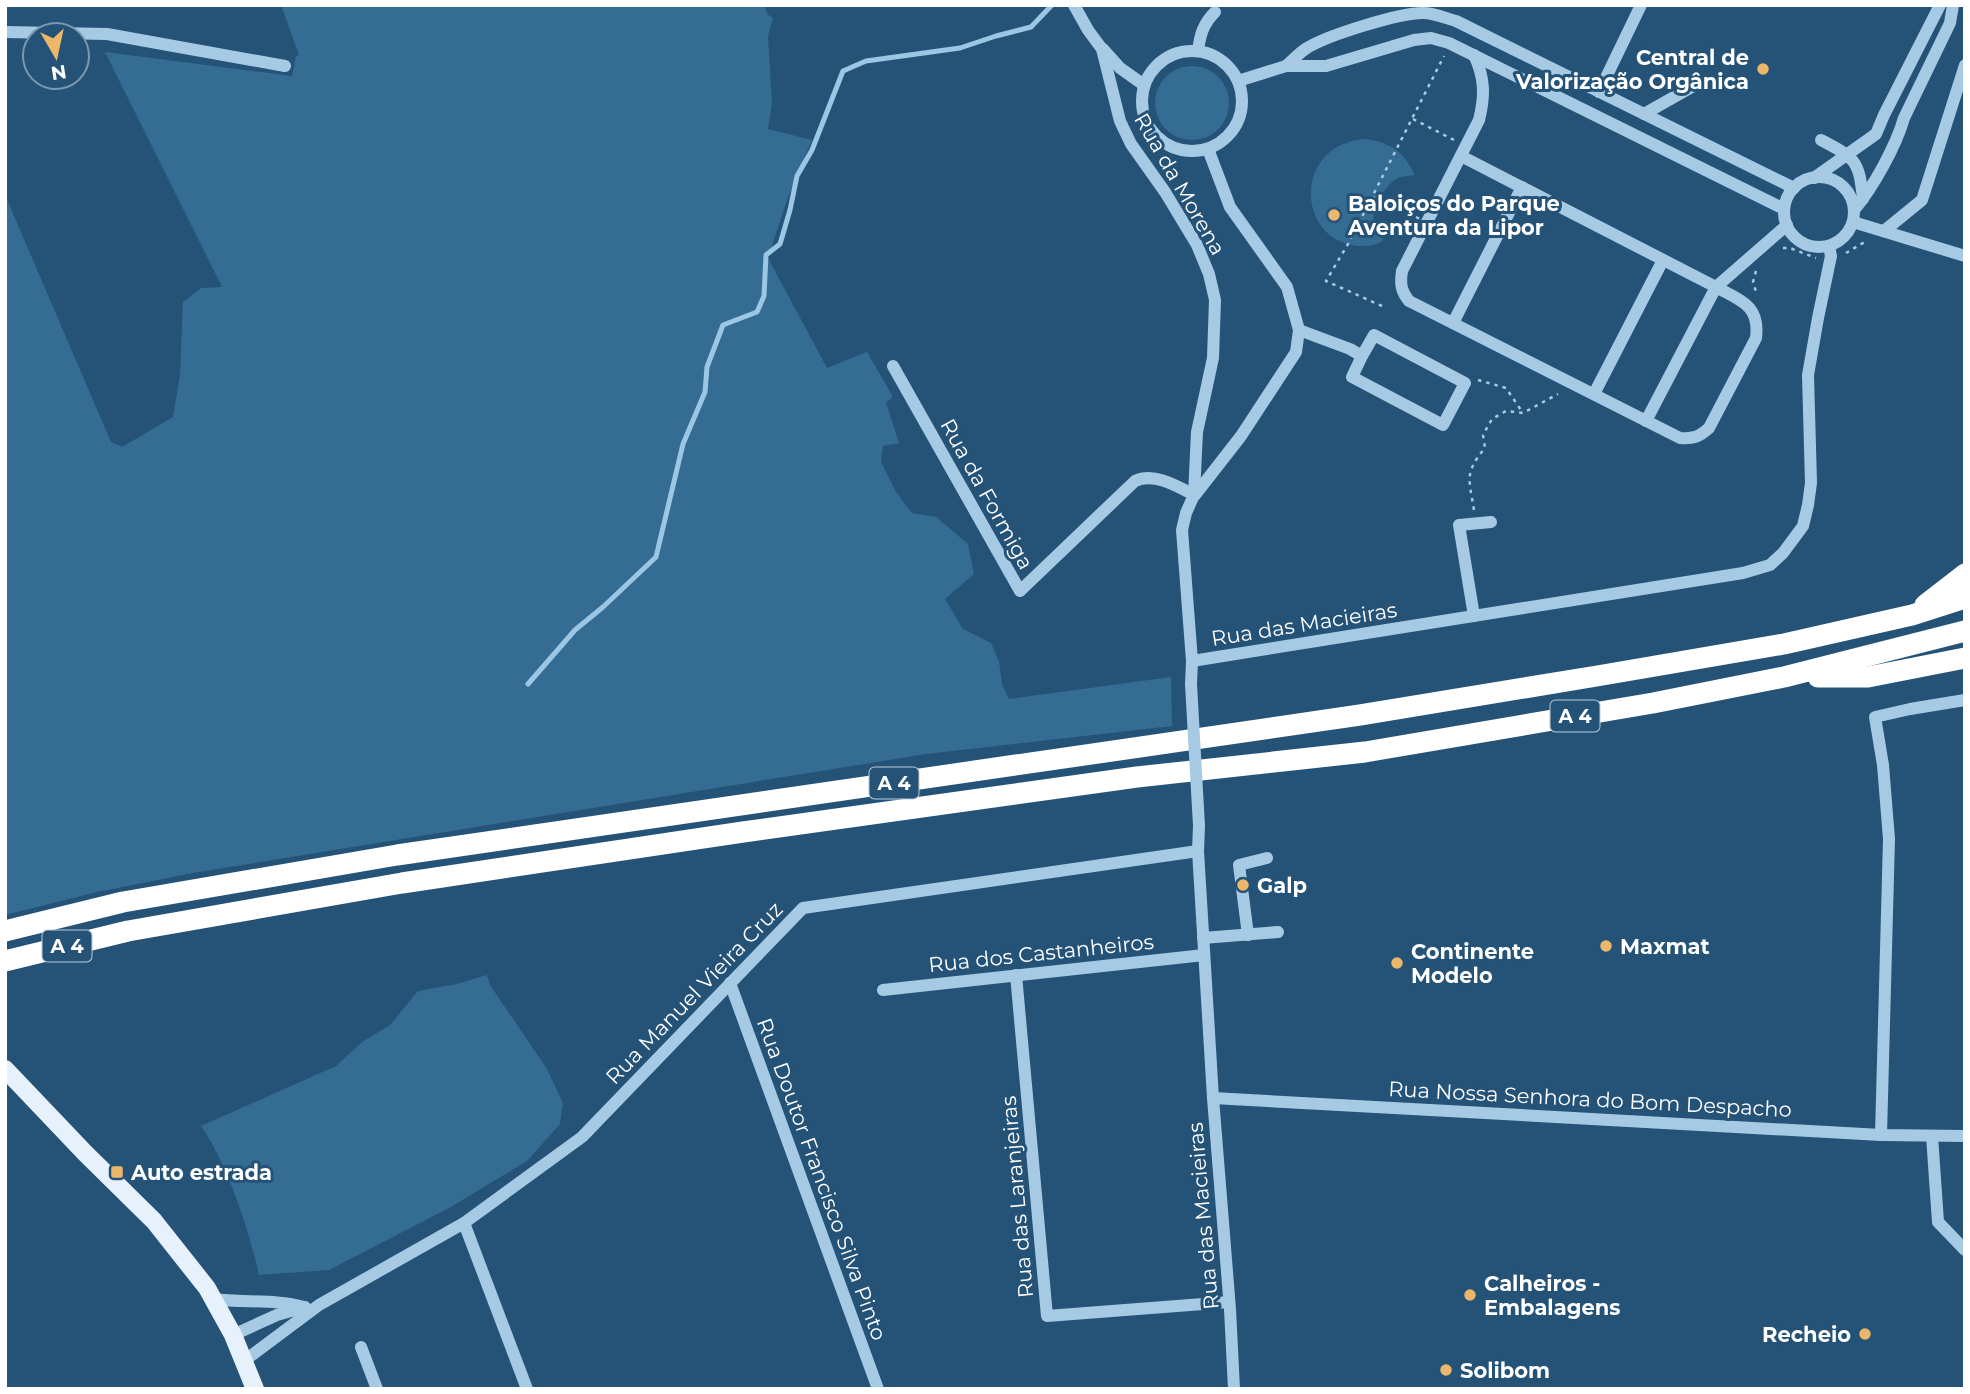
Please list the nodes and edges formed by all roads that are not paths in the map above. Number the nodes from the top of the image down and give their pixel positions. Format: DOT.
graph roads {
  1 [pos="1074,5"];
  2 [pos="1641,5"];
  3 [pos="1940,5"];
  4 [pos="1953,5"];
  5 [pos="1215,12"];
  6 [pos="5,32"];
  7 [pos="1102,49"];
  8 [pos="1198,51"];
  9 [pos="1474,55"];
  10 [pos="1965,65"];
  11 [pos="285,66"];
  12 [pos="1286,66"];
  13 [pos="1238,81"];
  14 [pos="1144,85"];
  15 [pos="1697,85"];
  16 [pos="1599,92"];
  17 [pos="1644,114"];
  18 [pos="1904,118"];
  19 [pos="1876,134"];
  20 [pos="1821,140"];
  21 [pos="1208,149"];
  22 [pos="1464,151"];
  23 [pos="1847,155"];
  24 [pos="1814,178"];
  25 [pos="1522,187"];
  26 [pos="1794,188"];
  27 [pos="1863,200"];
  28 [pos="1784,209"];
  29 [pos="1853,216"];
  30 [pos="1787,225"];
  31 [pos="1884,231"];
  32 [pos="1829,246"];
  33 [pos="1965,256"];
  34 [pos="1663,260"];
  35 [pos="1716,287"];
  36 [pos="1453,323"];
  37 [pos="1298,330"];
  38 [pos="1362,356"];
  39 [pos="893,366"];
  40 [pos="1594,394"];
  41 [pos="1647,421"];
  42 [pos="1194,495"];
  43 [pos="1491,522"];
  44 [pos="1965,574"];
  45 [pos="1965,598"];
  46 [pos="1912,615"];
  47 [pos="1474,616"];
  48 [pos="1965,631"];
  49 [pos="1965,658"];
  50 [pos="1192,661"];
  51 [pos="1784,677"];
  52 [pos="1965,700"];
  53 [pos="1198,851"];
  54 [pos="1267,858"];
  55 [pos="5,932"];
  56 [pos="1278,932"];
  57 [pos="1248,935"];
  58 [pos="1203,938"];
  59 [pos="1204,955"];
  60 [pos="5,961"];
  61 [pos="1016,975"];
  62 [pos="730,983"];
  63 [pos="883,990"];
  64 [pos="5,1069"];
  65 [pos="1213,1098"];
  66 [pos="1881,1135"];
  67 [pos="1931,1136"];
  68 [pos="1965,1136"];
  69 [pos="464,1223"];
  70 [pos="1965,1250"];
  71 [pos="213,1299"];
  72 [pos="1229,1302"];
  73 [pos="319,1304"];
  74 [pos="304,1307"];
  75 [pos="233,1335"];
  76 [pos="361,1348"];
  77 [pos="244,1361"];
  78 [pos="255,1389"];
  79 [pos="377,1389"];
  80 [pos="527,1389"];
  81 [pos="878,1389"];
  82 [pos="1234,1389"];
  1 -- 7 [label="street, Rua da Morena"];
  2 -- 16 [label="street"];
  3 -- 19 [label="street"];
  4 -- 18 [label="street"];
  5 -- 8 [label="street"];
  6 -- 11 [label="street"];
  7 -- 14 [label="street"];
  7 -- 42 [label="street, Rua da Morena"];
  8 -- 13 [label="street"];
  8 -- 14 [label="street"];
  9 -- 12 [label="street"];
  9 -- 22 [label="street"];
  9 -- 28 [label="street"];
  10 -- 31 [label="street"];
  12 -- 13 [label="street"];
  12 -- 16 [label="street"];
  13 -- 21 [label="street"];
  14 -- 21 [label="street"];
  15 -- 17 [label="street"];
  16 -- 17 [label="street"];
  17 -- 26 [label="street"];
  18 -- 19 [label="street"];
  18 -- 27 [label="street"];
  19 -- 23 [label="street"];
  20 -- 23 [label="street"];
  21 -- 37 [label="street"];
  22 -- 25 [label="street"];
  22 -- 36 [label="street"];
  23 -- 24 [label="street"];
  23 -- 27 [label="street"];
  24 -- 26 [label="street"];
  24 -- 29 [label="street"];
  25 -- 34 [label="street"];
  25 -- 36 [label="street"];
  26 -- 28 [label="street"];
  27 -- 29 [label="street"];
  28 -- 30 [label="street"];
  29 -- 31 [label="street"];
  29 -- 32 [label="street"];
  30 -- 32 [label="street"];
  30 -- 35 [label="street"];
  31 -- 33 [label="street"];
  32 -- 47 [label="street, Rua das Macieiras"];
  34 -- 35 [label="street"];
  34 -- 40 [label="street"];
  35 -- 41 [label="street"];
  35 -- 41 [label="street"];
  36 -- 40 [label="street"];
  37 -- 38 [label="street"];
  37 -- 42 [label="street"];
  38 -- 38 [label="street"];
  39 -- 42 [label="street, Rua da Formiga"];
  40 -- 41 [label="street"];
  42 -- 50 [label="street"];
  43 -- 47 [label="street"];
  44 -- 46 [label="highway"];
  45 -- 46 [label="highway, A 4"];
  46 -- 55 [label="highway, A 4"];
  47 -- 50 [label="street, Rua das Macieiras"];
  48 -- 51 [label="highway, A 4"];
  49 -- 51 [label="highway"];
  50 -- 53 [label="street, Rua das Macieiras, bridge"];
  51 -- 60 [label="highway, A 4"];
  52 -- 66 [label="street"];
  53 -- 58 [label="street, Rua das Macieiras"];
  53 -- 62 [label="street, Rua Manuel Vieira Cruz"];
  54 -- 57 [label="street"];
  56 -- 57 [label="street"];
  57 -- 58 [label="street"];
  58 -- 59 [label="street, Rua das Macieiras"];
  59 -- 61 [label="street, Rua dos Castanheiros"];
  59 -- 65 [label="street, Rua das Macieiras"];
  61 -- 63 [label="street, Rua dos Castanheiros"];
  61 -- 72 [label="street, Rua das Laranjeiras"];
  62 -- 69 [label="street, Rua Manuel Vieira Cruz"];
  62 -- 81 [label="street, Rua Doutor Francisco Silva Pinto"];
  64 -- 71 [label="main road"];
  65 -- 66 [label="street, Rua Nossa Senhora do Bom Despacho"];
  65 -- 72 [label="street, Rua das Macieiras"];
  66 -- 67 [label="street, Rua Nossa Senhora do Bom Despacho"];
  67 -- 68 [label="street, Rua Nossa Senhora do Bom Despacho"];
  67 -- 70 [label="street"];
  69 -- 73 [label="street, Rua Manuel Vieira Cruz"];
  69 -- 80 [label="street"];
  71 -- 74 [label="street, Rua Manuel Vieira Cruz"];
  71 -- 75 [label="main road"];
  72 -- 82 [label="street, Rua das Macieiras"];
  73 -- 74 [label="street, Rua Manuel Vieira Cruz"];
  73 -- 77 [label="street, Rua Manuel Vieira Cruz"];
  74 -- 75 [label="street, Rua Manuel Vieira Cruz"];
  75 -- 77 [label="main road"];
  76 -- 79 [label="street"];
  77 -- 78 [label="main road"];
}
